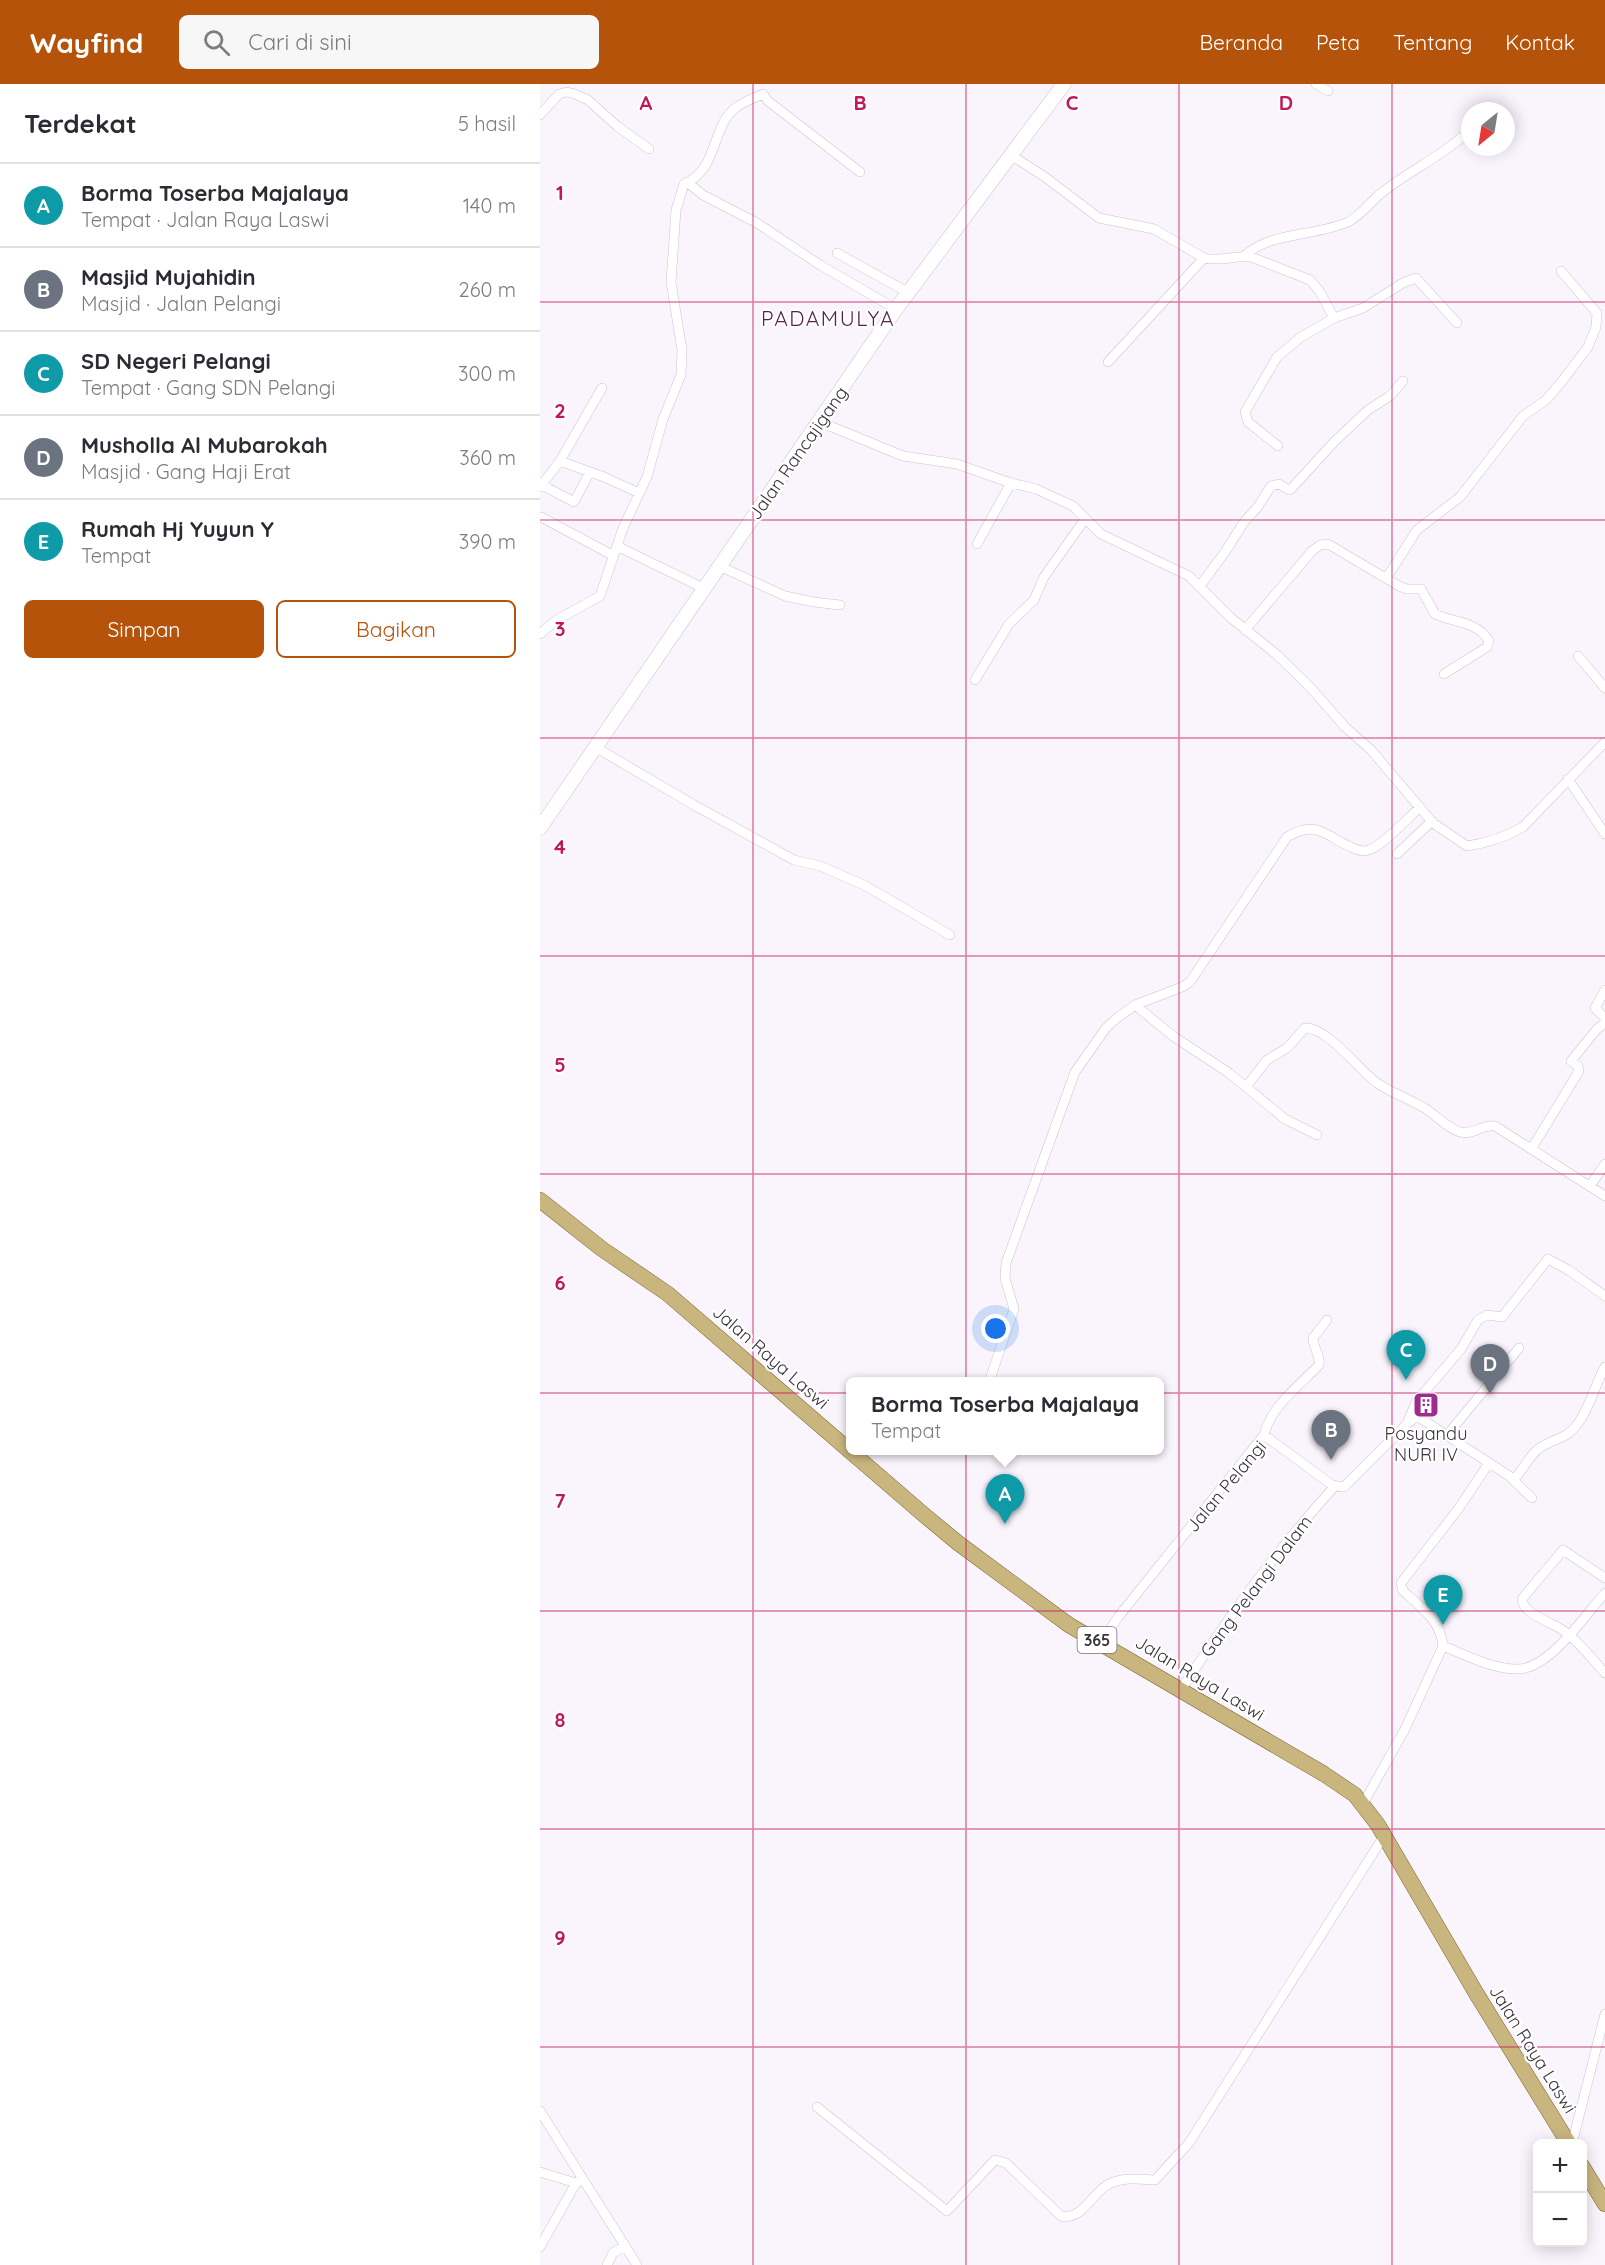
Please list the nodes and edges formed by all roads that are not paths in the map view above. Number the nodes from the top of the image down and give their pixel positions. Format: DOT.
graph roads {
  1 [pos="1064,84"];
  2 [pos="1316,84"];
  3 [pos="1328,91"];
  4 [pos="540,115"];
  5 [pos="1461,138"];
  6 [pos="649,149"];
  7 [pos="1011,155"];
  8 [pos="860,172"];
  9 [pos="690,186"];
  10 [pos="837,253"];
  11 [pos="1244,256"];
  12 [pos="1204,258"];
  13 [pos="1561,271"];
  14 [pos="909,292"];
  15 [pos="896,309"];
  16 [pos="1334,318"];
  17 [pos="1457,323"];
  18 [pos="1108,362"];
  19 [pos="1403,381"];
  20 [pos="602,388"];
  21 [pos="820,422"];
  22 [pos="1278,446"];
  23 [pos="560,461"];
  24 [pos="590,472"];
  25 [pos="542,481"];
  26 [pos="1011,483"];
  27 [pos="639,494"];
  28 [pos="541,517"];
  29 [pos="1085,519"];
  30 [pos="977,544"];
  31 [pos="621,551"];
  32 [pos="719,566"];
  33 [pos="1387,578"];
  34 [pos="1200,586"];
  35 [pos="704,588"];
  36 [pos="840,605"];
  37 [pos="1245,630"];
  38 [pos="540,634"];
  39 [pos="1578,656"];
  40 [pos="1444,674"];
  41 [pos="975,680"];
  42 [pos="1605,688"];
  43 [pos="1605,742"];
  44 [pos="595,747"];
  45 [pos="1568,779"];
  46 [pos="1419,808"];
  47 [pos="1432,821"];
  48 [pos="540,828"];
  49 [pos="1605,834"];
  50 [pos="1397,854"];
  51 [pos="950,935"];
  52 [pos="1605,990"];
  53 [pos="1135,1005"];
  54 [pos="1605,1021"];
  55 [pos="1246,1087"];
  56 [pos="1317,1135"];
  57 [pos="1532,1148"];
  58 [pos="1605,1164"];
  59 [pos="1590,1186"];
  60 [pos="1605,1196"];
  61 [pos="540,1200"];
  62 [pos="1605,1296"];
  63 [pos="1327,1320"];
  64 [pos="1519,1348"];
  65 [pos="1604,1374"];
  66 [pos="991,1377"];
  67 [pos="1407,1424"];
  68 [pos="1448,1434"];
  69 [pos="1264,1435"];
  70 [pos="846,1444"];
  71 [pos="859,1455"];
  72 [pos="1489,1463"];
  73 [pos="1511,1479"];
  74 [pos="1335,1486"];
  75 [pos="1532,1498"];
  76 [pos="1605,1578"];
  77 [pos="1605,1593"];
  78 [pos="1569,1635"];
  79 [pos="1101,1642"];
  80 [pos="1443,1646"];
  81 [pos="1605,1672"];
  82 [pos="1181,1690"];
  83 [pos="1363,1804"];
  84 [pos="1384,1836"];
  85 [pos="1605,2014"];
  86 [pos="817,2107"];
  87 [pos="540,2111"];
  88 [pos="1567,2139"];
  89 [pos="1571,2139"];
  90 [pos="540,2172"];
  91 [pos="1587,2174"];
  92 [pos="580,2181"];
  93 [pos="1605,2204"];
  94 [pos="625,2246"];
  95 [pos="540,2247"];
  96 [pos="606,2265"];
  97 [pos="637,2265"];
  1 -- 7 [label="main road, Jalan Rancajigang"];
  2 -- 3 [label="street"];
  4 -- 6 [label="street"];
  5 -- 11 [label="street"];
  7 -- 12 [label="street"];
  7 -- 14 [label="main road, Jalan Rancajigang"];
  8 -- 9 [label="street"];
  9 -- 15 [label="street"];
  9 -- 27 [label="street"];
  10 -- 14 [label="street"];
  11 -- 12 [label="street"];
  11 -- 16 [label="street"];
  12 -- 18 [label="street"];
  13 -- 33 [label="street"];
  14 -- 15 [label="main road, Jalan Rancajigang"];
  15 -- 21 [label="main road, Jalan Rancajigang"];
  16 -- 17 [label="street"];
  16 -- 22 [label="street"];
  19 -- 34 [label="street"];
  20 -- 23 [label="street"];
  21 -- 26 [label="street"];
  21 -- 32 [label="main road, Jalan Rancajigang"];
  23 -- 24 [label="street"];
  23 -- 25 [label="street"];
  24 -- 25 [label="street"];
  24 -- 27 [label="street"];
  26 -- 29 [label="street"];
  26 -- 30 [label="street"];
  27 -- 31 [label="street"];
  28 -- 31 [label="street"];
  29 -- 34 [label="street"];
  29 -- 41 [label="street"];
  31 -- 35 [label="street"];
  31 -- 38 [label="street"];
  32 -- 35 [label="main road, Jalan Rancajigang"];
  32 -- 36 [label="street"];
  33 -- 37 [label="street"];
  33 -- 40 [label="street"];
  34 -- 37 [label="street"];
  35 -- 44 [label="main road, Jalan Rancajigang"];
  37 -- 46 [label="street"];
  39 -- 42 [label="street"];
  43 -- 45 [label="street"];
  44 -- 48 [label="main road, Jalan Rancajigang"];
  44 -- 51 [label="street"];
  45 -- 47 [label="street"];
  45 -- 49 [label="street"];
  46 -- 47 [label="street"];
  46 -- 53 [label="street"];
  47 -- 50 [label="street"];
  52 -- 54 [label="street"];
  53 -- 55 [label="street"];
  53 -- 66 [label="street"];
  54 -- 57 [label="street"];
  55 -- 56 [label="street"];
  55 -- 57 [label="street"];
  57 -- 59 [label="street"];
  58 -- 59 [label="street"];
  59 -- 60 [label="street"];
  61 -- 70 [label="main road, Jalan Raya Laswi / 365"];
  62 -- 67 [label="street"];
  63 -- 69 [label="street"];
  64 -- 68 [label="street"];
  65 -- 73 [label="street"];
  67 -- 68 [label="street"];
  67 -- 74 [label="street"];
  68 -- 72 [label="street"];
  69 -- 74 [label="street, Jalan Pelangi"];
  69 -- 79 [label="street, Jalan Pelangi"];
  71 -- 79 [label="main road, Jalan Raya Laswi / 365"];
  72 -- 73 [label="street"];
  72 -- 80 [label="street"];
  73 -- 75 [label="street"];
  74 -- 82 [label="street, Gang Pelangi Dalam"];
  76 -- 78 [label="street"];
  77 -- 78 [label="street"];
  78 -- 80 [label="street"];
  78 -- 81 [label="street"];
  79 -- 82 [label="main road, Jalan Raya Laswi / 365"];
  80 -- 83 [label="street"];
  82 -- 83 [label="main road, Jalan Raya Laswi / 365"];
  83 -- 84 [label="main road, Jalan Raya Laswi / 365"];
  84 -- 86 [label="street"];
  84 -- 88 [label="main road, Jalan Raya Laswi / 365"];
  85 -- 89 [label="street"];
  87 -- 92 [label="street"];
  90 -- 92 [label="street"];
  91 -- 93 [label="main road"];
  92 -- 94 [label="street"];
  92 -- 95 [label="street"];
  94 -- 96 [label="street"];
  94 -- 97 [label="street"];
}
